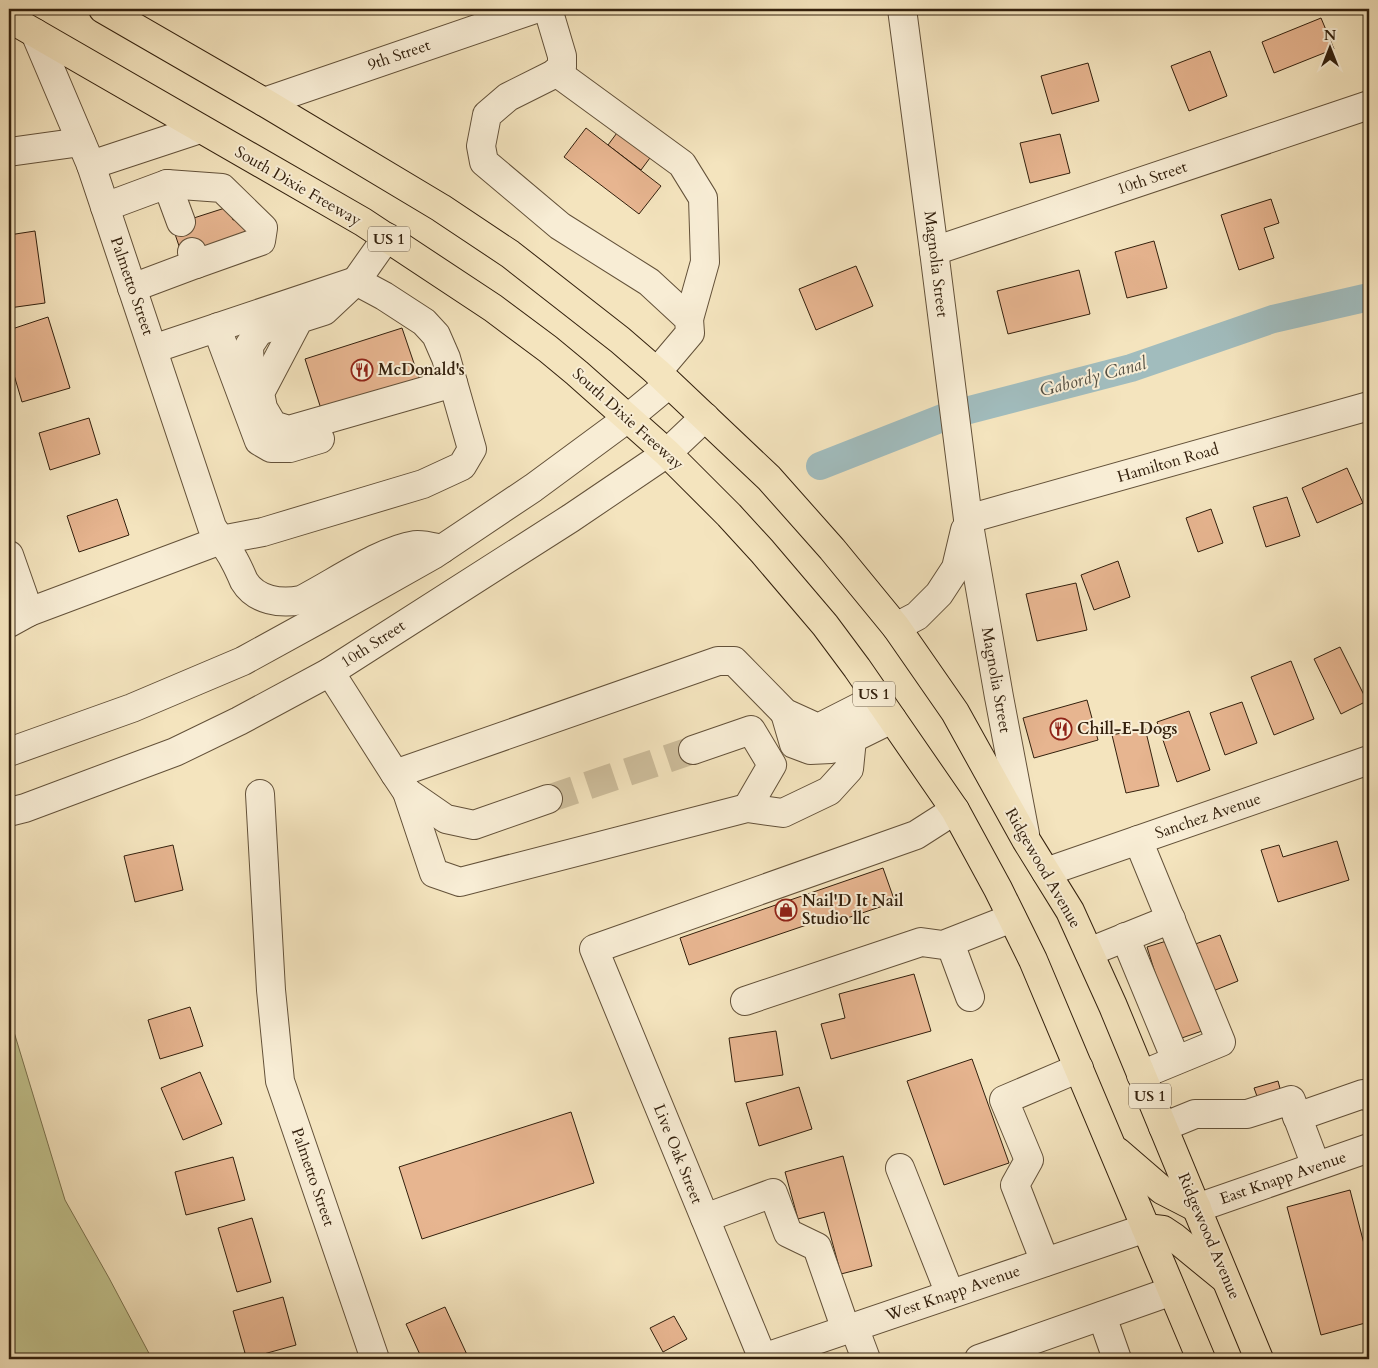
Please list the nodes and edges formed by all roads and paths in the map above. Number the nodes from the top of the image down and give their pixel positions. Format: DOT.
graph roads {
  1 [pos="103,9"];
  2 [pos="535,9"];
  3 [pos="548,9"];
  4 [pos="902,9"];
  5 [pos="490,16"];
  6 [pos="9,18"];
  7 [pos="35,33"];
  8 [pos="556,72"];
  9 [pos="264,102"];
  10 [pos="1369,105"];
  11 [pos="200,129"];
  12 [pos="11,145"];
  13 [pos="86,154"];
  14 [pos="167,184"];
  15 [pos="105,207"];
  16 [pos="181,222"];
  17 [pos="386,238"];
  18 [pos="934,251"];
  19 [pos="356,280"];
  20 [pos="132,288"];
  21 [pos="690,319"];
  22 [pos="218,327"];
  23 [pos="153,349"];
  24 [pos="663,378"];
  25 [pos="454,385"];
  26 [pos="1369,406"];
  27 [pos="705,417"];
  28 [pos="628,418"];
  29 [pos="667,453"];
  30 [pos="968,519"];
  31 [pos="221,540"];
  32 [pos="442,549"];
  33 [pos="9,555"];
  34 [pos="19,617"];
  35 [pos="896,627"];
  36 [pos="330,672"];
  37 [pos="884,709"];
  38 [pos="785,713"];
  39 [pos="852,739"];
  40 [pos="693,750"];
  41 [pos="9,752"];
  42 [pos="1369,760"];
  43 [pos="401,783"];
  44 [pos="260,794"];
  45 [pos="548,799"];
  46 [pos="748,808"];
  47 [pos="955,810"];
  48 [pos="9,812"];
  49 [pos="1026,840"];
  50 [pos="1138,840"];
  51 [pos="1046,872"];
  52 [pos="1012,918"];
  53 [pos="1171,919"];
  54 [pos="1125,937"];
  55 [pos="950,942"];
  56 [pos="1089,952"];
  57 [pos="970,997"];
  58 [pos="745,1000"];
  59 [pos="1176,1060"];
  60 [pos="1079,1068"];
  61 [pos="1141,1075"];
  62 [pos="1369,1097"];
  63 [pos="1297,1118"];
  64 [pos="1163,1127"];
  65 [pos="1113,1148"];
  66 [pos="1369,1148"];
  67 [pos="1316,1166"];
  68 [pos="900,1168"];
  69 [pos="1197,1208"];
  70 [pos="704,1218"];
  71 [pos="1146,1228"];
  72 [pos="1045,1262"];
  73 [pos="1228,1281"];
  74 [pos="1172,1291"];
  75 [pos="950,1294"];
  76 [pos="1102,1316"];
  77 [pos="850,1328"];
  78 [pos="376,1359"];
  79 [pos="762,1359"];
  80 [pos="866,1359"];
  81 [pos="979,1359"];
  82 [pos="1117,1359"];
  83 [pos="1201,1359"];
  84 [pos="1259,1359"];
  1 -- 9 [label="main road, US 1"];
  2 -- 5 [label="street, 9th Street"];
  3 -- 8 [label="street"];
  4 -- 18 [label="street, Magnolia Street"];
  5 -- 9 [label="street, 9th Street"];
  6 -- 7 [label="main road, South Dixie Freeway / US 1"];
  7 -- 11 [label="main road, South Dixie Freeway / US 1"];
  7 -- 13 [label="street, Palmetto Street"];
  8 -- 21 [label="street"];
  8 -- 21 [label="street"];
  9 -- 24 [label="main road, US 1"];
  10 -- 18 [label="street, 10th Street"];
  11 -- 13 [label="street"];
  11 -- 17 [label="main road, South Dixie Freeway / US 1"];
  12 -- 13 [label="street"];
  13 -- 15 [label="street, Palmetto Street"];
  14 -- 15 [label="street"];
  14 -- 16 [label="street"];
  14 -- 20 [label="street"];
  15 -- 20 [label="street, Palmetto Street"];
  17 -- 19 [label="street"];
  17 -- 28 [label="main road, South Dixie Freeway / US 1"];
  18 -- 30 [label="street, Magnolia Street"];
  19 -- 22 [label="street"];
  19 -- 25 [label="street"];
  19 -- 25 [label="street"];
  20 -- 23 [label="street, Palmetto Street"];
  21 -- 24 [label="street"];
  22 -- 23 [label="street"];
  22 -- 25 [label="street"];
  23 -- 31 [label="street, Palmetto Street"];
  24 -- 27 [label="main road, US 1"];
  24 -- 28 [label="street"];
  25 -- 31 [label="street"];
  26 -- 30 [label="street, Hamilton Road"];
  27 -- 29 [label="street, 10th Street"];
  27 -- 35 [label="main road, Ridgewood Avenue / US 1"];
  28 -- 29 [label="main road, South Dixie Freeway / US 1"];
  28 -- 32 [label="street"];
  29 -- 36 [label="street, 10th Street"];
  29 -- 37 [label="main road, South Dixie Freeway / US 1"];
  30 -- 35 [label="street, Magnolia Street"];
  30 -- 49 [label="street, Magnolia Street"];
  31 -- 32 [label="street, Palmetto Street"];
  31 -- 34 [label="street"];
  32 -- 41 [label="street"];
  33 -- 34 [label="street"];
  35 -- 49 [label="main road, Ridgewood Avenue / US 1"];
  36 -- 43 [label="street"];
  36 -- 48 [label="street, 10th Street"];
  37 -- 38 [label="street"];
  37 -- 39 [label="street"];
  37 -- 47 [label="main road, US 1"];
  38 -- 39 [label="street"];
  38 -- 43 [label="street"];
  39 -- 46 [label="street"];
  40 -- 46 [label="street"];
  42 -- 50 [label="street, Sanchez Avenue"];
  43 -- 45 [label="street"];
  43 -- 46 [label="street"];
  44 -- 78 [label="street, Palmetto Street"];
  47 -- 52 [label="main road, US 1"];
  47 -- 70 [label="street, Live Oak Street"];
  49 -- 51 [label="main road, Ridgewood Avenue / US 1"];
  50 -- 51 [label="street, Sanchez Avenue"];
  50 -- 53 [label="street"];
  51 -- 56 [label="main road, Ridgewood Avenue / US 1"];
  52 -- 55 [label="street"];
  52 -- 60 [label="main road, US 1"];
  53 -- 54 [label="street"];
  53 -- 59 [label="street"];
  54 -- 56 [label="street"];
  54 -- 59 [label="street"];
  55 -- 57 [label="street"];
  55 -- 58 [label="street"];
  56 -- 61 [label="main road, Ridgewood Avenue / US 1"];
  59 -- 61 [label="street"];
  60 -- 65 [label="main road, US 1"];
  60 -- 72 [label="street"];
  61 -- 64 [label="main road, Ridgewood Avenue / US 1"];
  62 -- 63 [label="street"];
  63 -- 64 [label="street"];
  63 -- 67 [label="street"];
  64 -- 69 [label="main road, Ridgewood Avenue / US 1"];
  65 -- 69 [label="main road"];
  65 -- 71 [label="main road, US 1"];
  66 -- 67 [label="street, East Knapp Avenue"];
  67 -- 69 [label="street, East Knapp Avenue"];
  68 -- 75 [label="street"];
  69 -- 73 [label="main road, Ridgewood Avenue / US 1"];
  70 -- 77 [label="street"];
  70 -- 79 [label="street, Live Oak Street"];
  71 -- 72 [label="street, West Knapp Avenue"];
  71 -- 73 [label="main road"];
  71 -- 74 [label="main road, US 1"];
  72 -- 75 [label="street, West Knapp Avenue"];
  73 -- 84 [label="main road, Ridgewood Avenue / US 1"];
  74 -- 76 [label="street"];
  74 -- 83 [label="main road, US 1"];
  75 -- 77 [label="street, West Knapp Avenue"];
  76 -- 81 [label="street"];
  76 -- 82 [label="street"];
  77 -- 79 [label="street, West Knapp Avenue"];
  77 -- 80 [label="street"];
}
